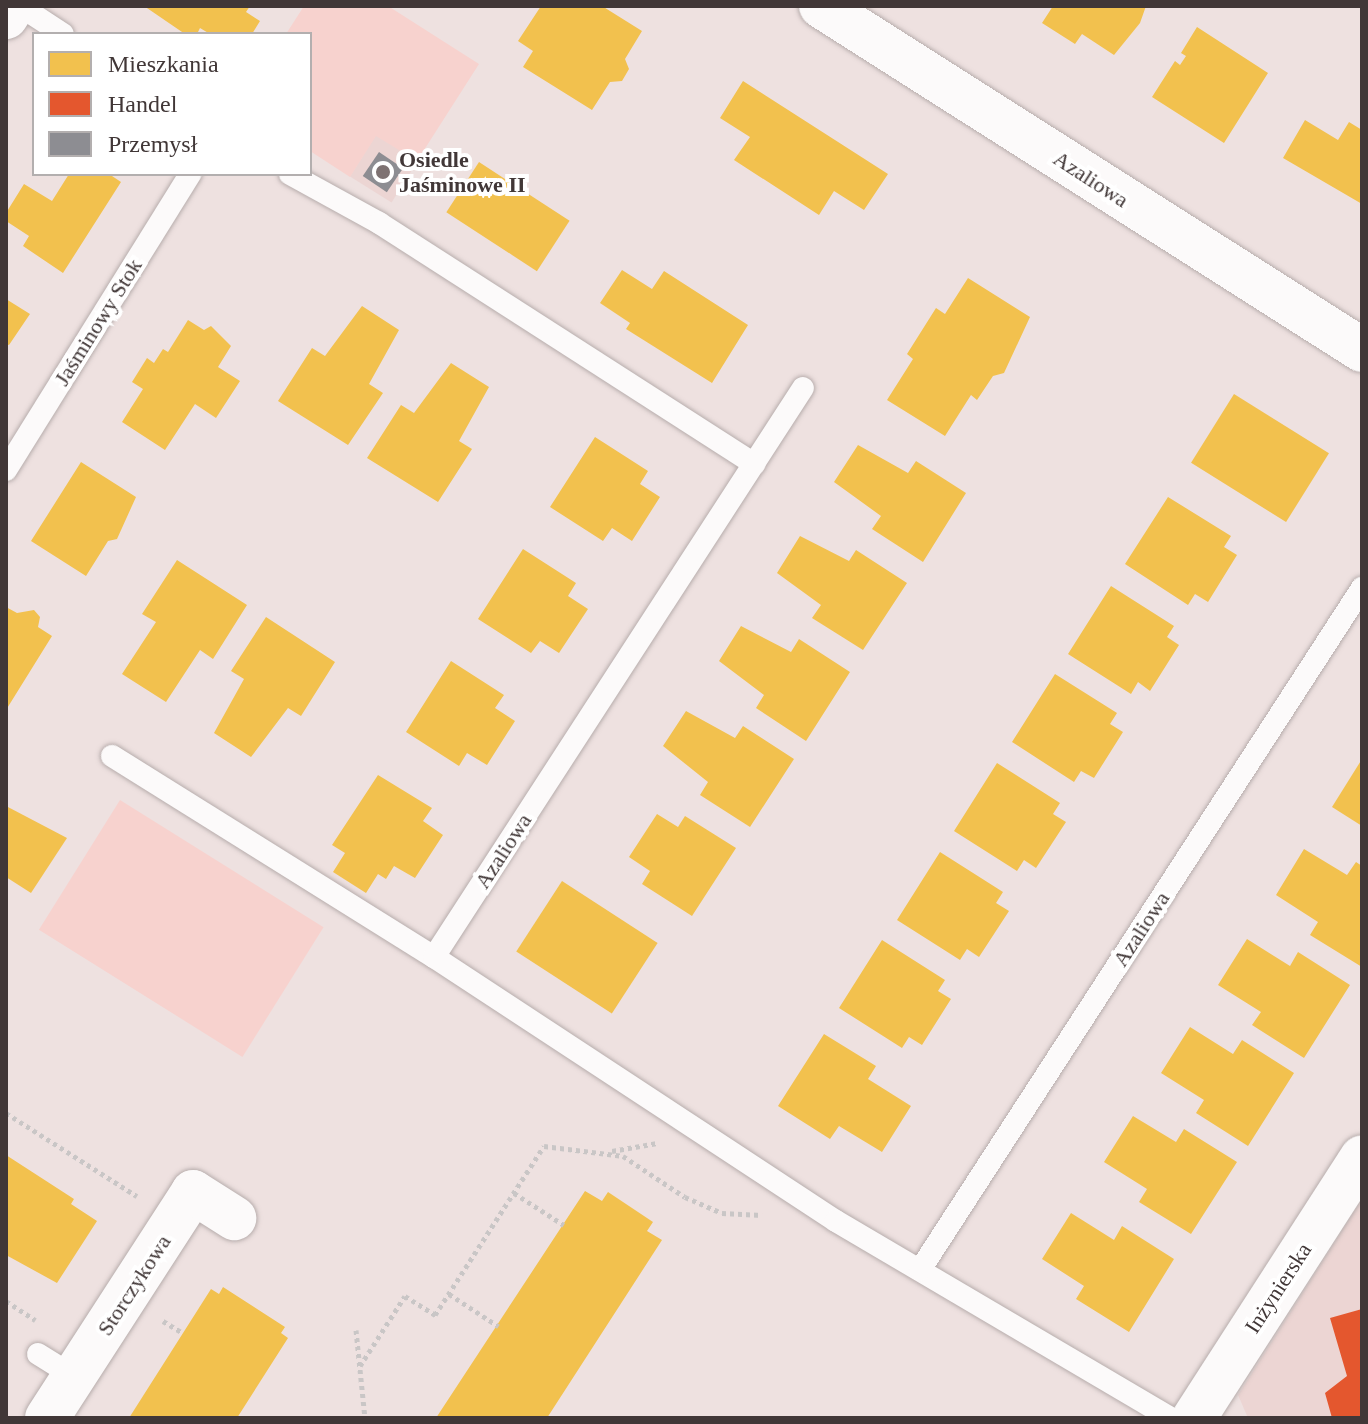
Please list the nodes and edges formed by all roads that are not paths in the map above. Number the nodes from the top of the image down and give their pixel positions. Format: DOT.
graph roads {
  1 [pos="13,6"];
  2 [pos="20,6"];
  3 [pos="821,6"];
  4 [pos="6,17"];
  5 [pos="60,32"];
  6 [pos="189,176"];
  7 [pos="294,176"];
  8 [pos="1361,347"];
  9 [pos="803,388"];
  10 [pos="754,464"];
  11 [pos="6,470"];
  12 [pos="1362,588"];
  13 [pos="112,756"];
  14 [pos="434,957"];
  15 [pos="1362,1157"];
  16 [pos="234,1218"];
  17 [pos="920,1270"];
  18 [pos="38,1354"];
  19 [pos="75,1377"];
  20 [pos="47,1418"];
  21 [pos="1171,1418"];
  22 [pos="1194,1418"];
  1 -- 4 [label="street"];
  2 -- 5 [label="lane"];
  3 -- 8 [label="street, Azaliowa"];
  6 -- 11 [label="lane, Jaśminowy Stok"];
  7 -- 10 [label="lane"];
  9 -- 10 [label="lane, Azaliowa"];
  10 -- 14 [label="lane, Azaliowa"];
  12 -- 17 [label="lane, Azaliowa"];
  13 -- 14 [label="lane"];
  14 -- 17 [label="lane"];
  15 -- 22 [label="street, Inżynierska"];
  16 -- 19 [label="street, Storczykowa"];
  17 -- 21 [label="lane"];
  18 -- 19 [label="lane"];
  19 -- 20 [label="street, Storczykowa"];
}
